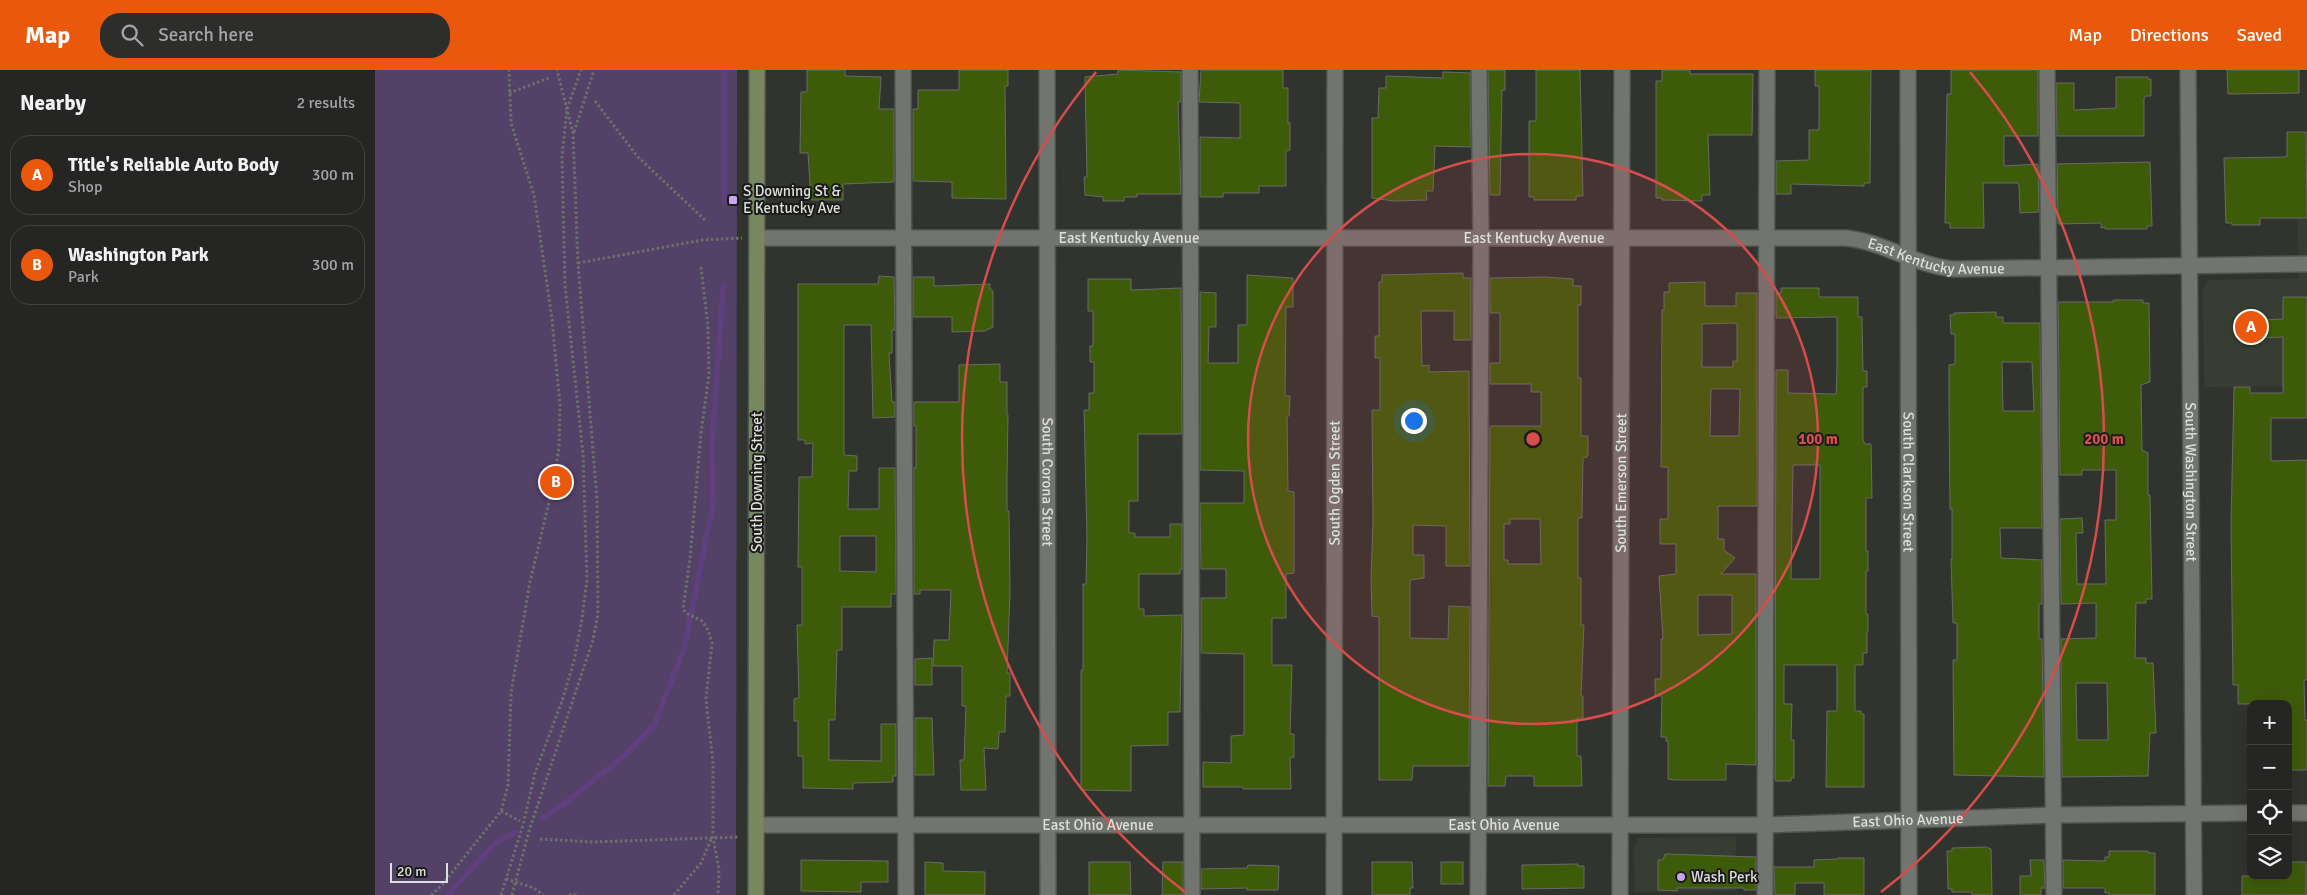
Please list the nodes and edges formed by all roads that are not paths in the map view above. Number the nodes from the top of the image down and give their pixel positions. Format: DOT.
graph roads {
  1 [pos="757,70"];
  2 [pos="903,70"];
  3 [pos="1047,70"];
  4 [pos="1190,70"];
  5 [pos="1335,70"];
  6 [pos="1479,70"];
  7 [pos="1622,70"];
  8 [pos="1767,70"];
  9 [pos="1907,70"];
  10 [pos="2047,70"];
  11 [pos="2188,70"];
  12 [pos="1048,237"];
  13 [pos="1766,237"];
  14 [pos="758,238"];
  15 [pos="904,238"];
  16 [pos="1189,238"];
  17 [pos="1335,238"];
  18 [pos="1481,238"];
  19 [pos="1623,239"];
  20 [pos="1908,257"];
  21 [pos="2307,264"];
  22 [pos="2191,265"];
  23 [pos="2049,267"];
  24 [pos="2247,813"];
  25 [pos="2292,813"];
  26 [pos="2307,813"];
  27 [pos="2193,814"];
  28 [pos="2053,815"];
  29 [pos="1909,820"];
  30 [pos="1048,824"];
  31 [pos="756,825"];
  32 [pos="907,825"];
  33 [pos="1192,825"];
  34 [pos="1334,825"];
  35 [pos="1478,825"];
  36 [pos="1765,825"];
  37 [pos="1620,826"];
  38 [pos="756,895"];
  39 [pos="907,895"];
  40 [pos="1048,895"];
  41 [pos="1192,895"];
  42 [pos="1334,895"];
  43 [pos="1478,895"];
  44 [pos="1620,895"];
  45 [pos="1765,895"];
  46 [pos="1909,895"];
  47 [pos="2054,895"];
  48 [pos="2194,895"];
  1 -- 14 [label="main road, South Downing Street"];
  2 -- 15 [label="street"];
  3 -- 12 [label="street, South Corona Street"];
  4 -- 16 [label="street"];
  5 -- 17 [label="street, South Ogden Street"];
  6 -- 18 [label="street"];
  7 -- 19 [label="street, South Emerson Street"];
  8 -- 13 [label="street"];
  9 -- 20 [label="street, South Clarkson Street"];
  10 -- 23 [label="street"];
  11 -- 22 [label="street, South Washington Street"];
  12 -- 15 [label="street, East Kentucky Avenue"];
  12 -- 16 [label="street, East Kentucky Avenue"];
  12 -- 30 [label="street, South Corona Street"];
  13 -- 19 [label="street, East Kentucky Avenue"];
  13 -- 20 [label="street, East Kentucky Avenue"];
  13 -- 36 [label="street"];
  14 -- 15 [label="street, East Kentucky Avenue"];
  14 -- 31 [label="main road, South Downing Street"];
  15 -- 32 [label="street"];
  16 -- 17 [label="street, East Kentucky Avenue"];
  16 -- 33 [label="street"];
  17 -- 18 [label="street, East Kentucky Avenue"];
  17 -- 34 [label="street, South Ogden Street"];
  18 -- 19 [label="street, East Kentucky Avenue"];
  18 -- 35 [label="street"];
  19 -- 37 [label="street, South Emerson Street"];
  20 -- 23 [label="street, East Kentucky Avenue"];
  20 -- 29 [label="street, South Clarkson Street"];
  21 -- 22 [label="street, East Kentucky Avenue"];
  22 -- 23 [label="street, East Kentucky Avenue"];
  22 -- 27 [label="street, South Washington Street"];
  23 -- 28 [label="street"];
  24 -- 27 [label="street, East Ohio Avenue"];
  25 -- 26 [label="street"];
  27 -- 28 [label="street, East Ohio Avenue"];
  27 -- 48 [label="street, South Washington Street"];
  28 -- 29 [label="street, East Ohio Avenue"];
  28 -- 47 [label="street"];
  29 -- 36 [label="street, East Ohio Avenue"];
  29 -- 46 [label="street, South Clarkson Street"];
  30 -- 32 [label="street, East Ohio Avenue"];
  30 -- 33 [label="street, East Ohio Avenue"];
  30 -- 40 [label="street, South Corona Street"];
  31 -- 32 [label="street, East Ohio Avenue"];
  31 -- 38 [label="main road, South Downing Street"];
  32 -- 39 [label="street"];
  33 -- 34 [label="street, East Ohio Avenue"];
  33 -- 41 [label="street"];
  34 -- 35 [label="street, East Ohio Avenue"];
  34 -- 42 [label="street, South Ogden Street"];
  35 -- 37 [label="street, East Ohio Avenue"];
  35 -- 43 [label="street"];
  36 -- 37 [label="street, East Ohio Avenue"];
  36 -- 45 [label="street"];
  37 -- 44 [label="street, South Emerson Street"];
}
